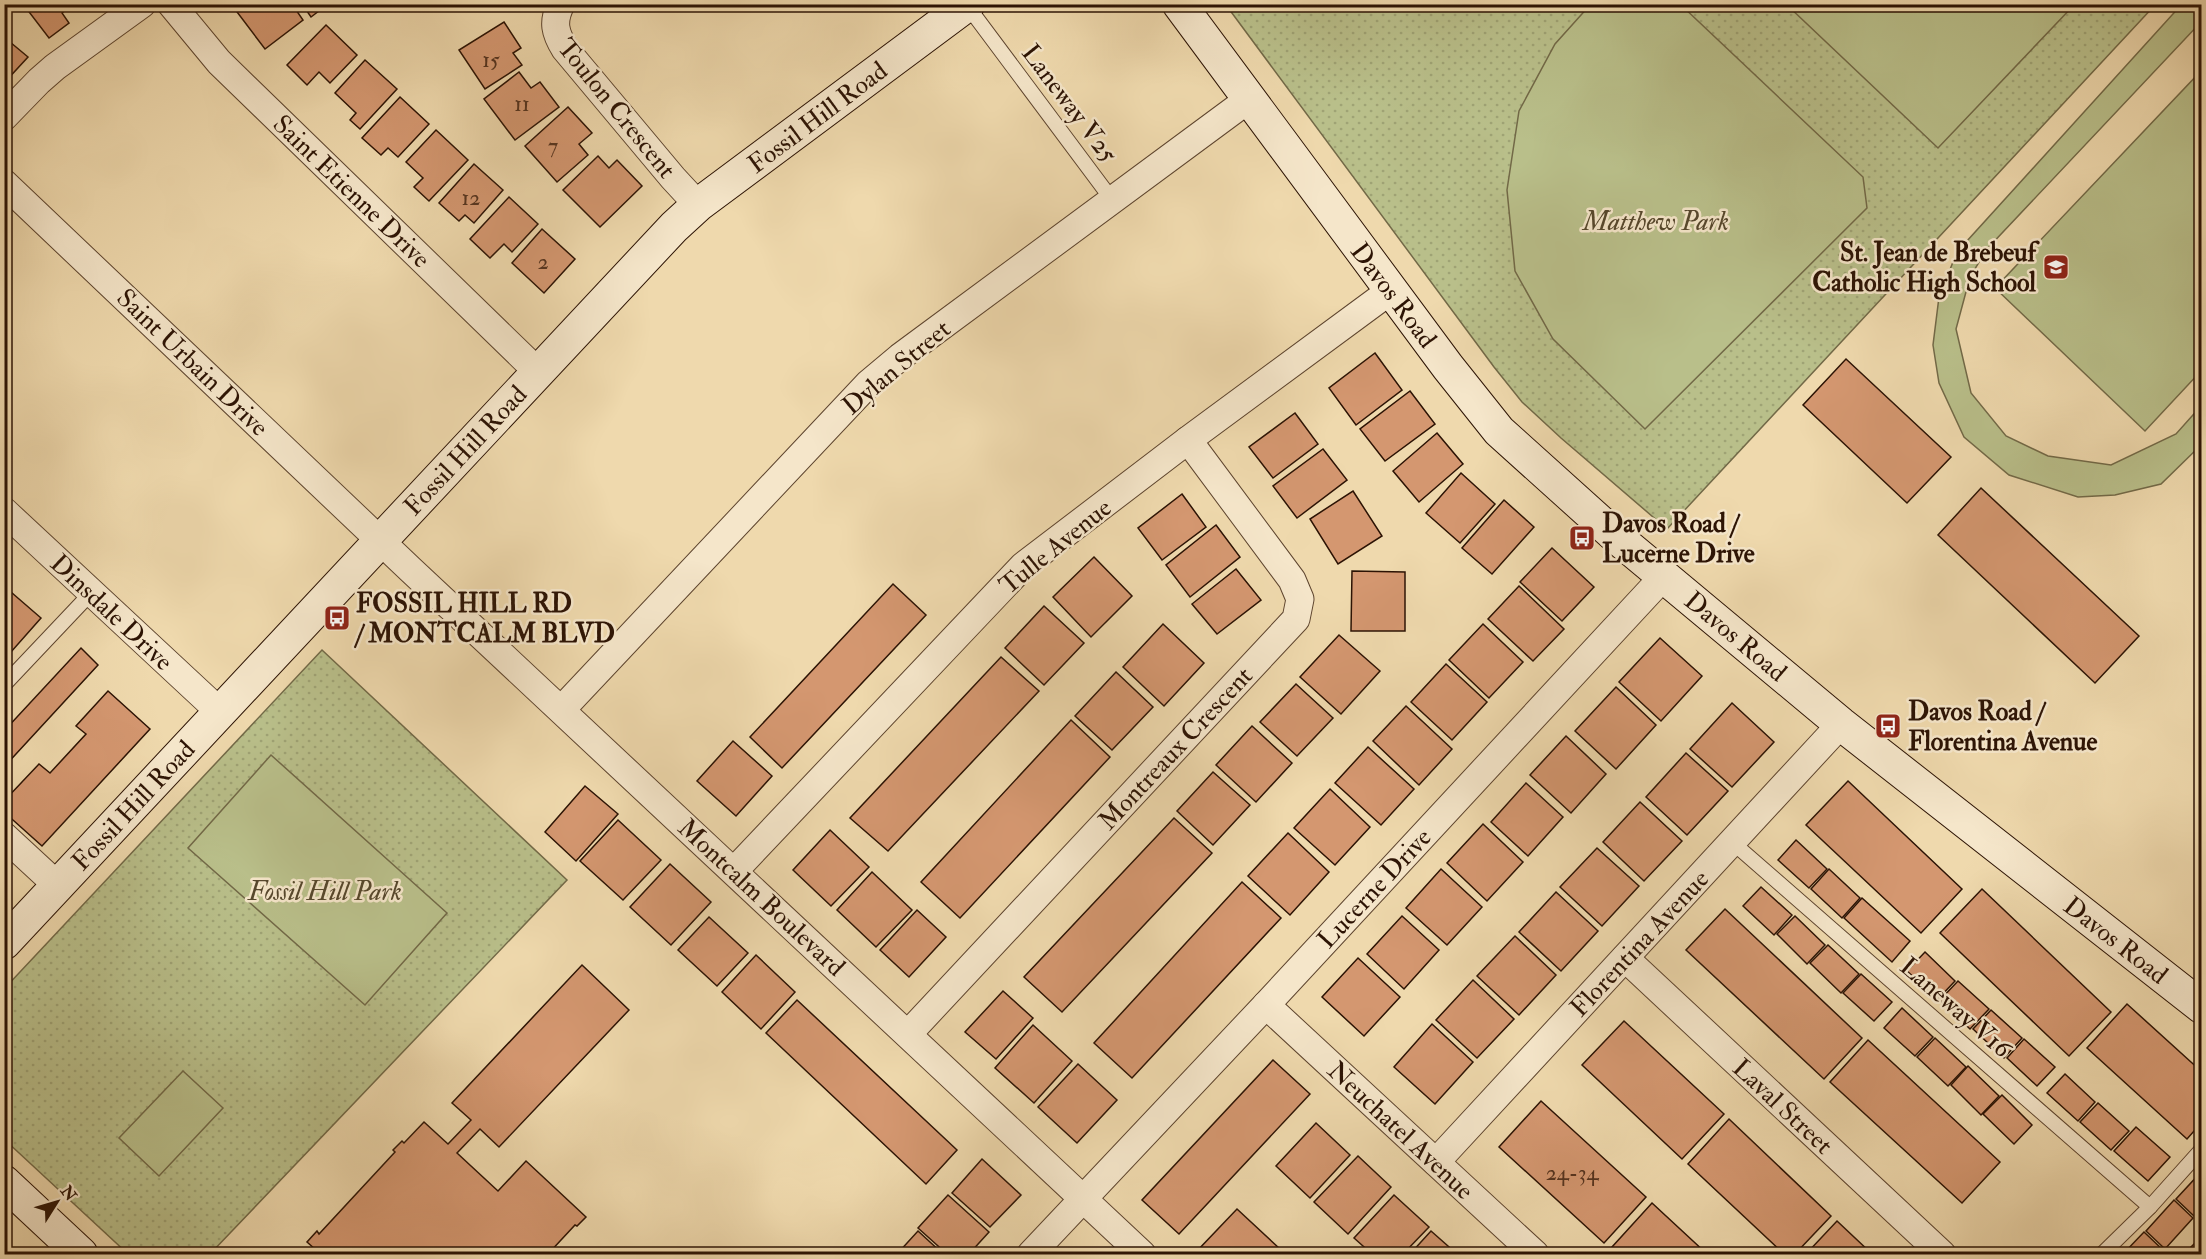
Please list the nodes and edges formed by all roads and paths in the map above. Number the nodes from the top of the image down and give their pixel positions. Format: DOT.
graph roads {
  1 [pos="142,4"];
  2 [pos="171,4"];
  3 [pos="561,4"];
  4 [pos="1179,4"];
  5 [pos="967,5"];
  6 [pos="1249,99"];
  7 [pos="4,117"];
  8 [pos="4,183"];
  9 [pos="1113,201"];
  10 [pos="698,205"];
  11 [pos="1390,291"];
  12 [pos="538,372"];
  13 [pos="1188,440"];
  14 [pos="4,511"];
  15 [pos="381,541"];
  16 [pos="1664,576"];
  17 [pos="91,593"];
  18 [pos="4,685"];
  19 [pos="562,709"];
  20 [pos="220,712"];
  21 [pos="1841,724"];
  22 [pos="4,837"];
  23 [pos="1732,842"];
  24 [pos="735,871"];
  25 [pos="57,885"];
  26 [pos="4,942"];
  27 [pos="1625,958"];
  28 [pos="1266,1005"];
  29 [pos="2202,1007"];
  30 [pos="908,1034"];
  31 [pos="2202,1149"];
  32 [pos="1436,1162"];
  33 [pos="4,1182"];
  34 [pos="1083,1199"];
  35 [pos="2150,1207"];
  36 [pos="69,1251"];
  37 [pos="1031,1254"];
  38 [pos="1142,1254"];
  39 [pos="1534,1254"];
  40 [pos="1941,1254"];
  41 [pos="2102,1254"];
  1 -- 7 [label="street"];
  2 -- 12 [label="street, Saint Etienne Drive"];
  3 -- 10 [label="street, Toulon Crescent"];
  4 -- 6 [label="street, Davos Road"];
  5 -- 9 [label="lane, Laneway V25"];
  5 -- 10 [label="street, Fossil Hill Road"];
  6 -- 9 [label="street, Dylan Street"];
  6 -- 11 [label="street, Davos Road"];
  8 -- 15 [label="street, Saint Urbain Drive"];
  9 -- 19 [label="street, Dylan Street"];
  10 -- 12 [label="street, Fossil Hill Road"];
  11 -- 13 [label="street, Tulle Avenue"];
  11 -- 16 [label="street, Davos Road"];
  12 -- 15 [label="street, Fossil Hill Road"];
  13 -- 24 [label="street, Tulle Avenue"];
  13 -- 30 [label="street, Montreaux Crescent"];
  14 -- 17 [label="street, Dinsdale Drive"];
  15 -- 19 [label="street, Montcalm Boulevard"];
  15 -- 20 [label="street, Fossil Hill Road"];
  16 -- 21 [label="street, Davos Road"];
  16 -- 28 [label="street, Lucerne Drive"];
  17 -- 18 [label="lane"];
  17 -- 20 [label="street, Dinsdale Drive"];
  19 -- 24 [label="street, Montcalm Boulevard"];
  20 -- 25 [label="street, Fossil Hill Road"];
  21 -- 23 [label="street, Florentina Avenue"];
  21 -- 29 [label="street, Davos Road"];
  22 -- 25 [label="street"];
  23 -- 27 [label="street, Florentina Avenue"];
  23 -- 35 [label="lane, Laneway V16"];
  24 -- 30 [label="street, Montcalm Boulevard"];
  25 -- 26 [label="street, Fossil Hill Road"];
  27 -- 32 [label="street, Florentina Avenue"];
  27 -- 40 [label="street, Laval Street"];
  28 -- 32 [label="street, Neuchatel Avenue"];
  28 -- 34 [label="street, Lucerne Drive"];
  30 -- 34 [label="street, Montcalm Boulevard"];
  31 -- 35 [label="lane"];
  32 -- 39 [label="street, Neuchatel Avenue"];
  33 -- 36 [label="street"];
  34 -- 37 [label="street, Lucerne Drive"];
  34 -- 38 [label="street, Montcalm Boulevard"];
  35 -- 41 [label="lane"];
}
